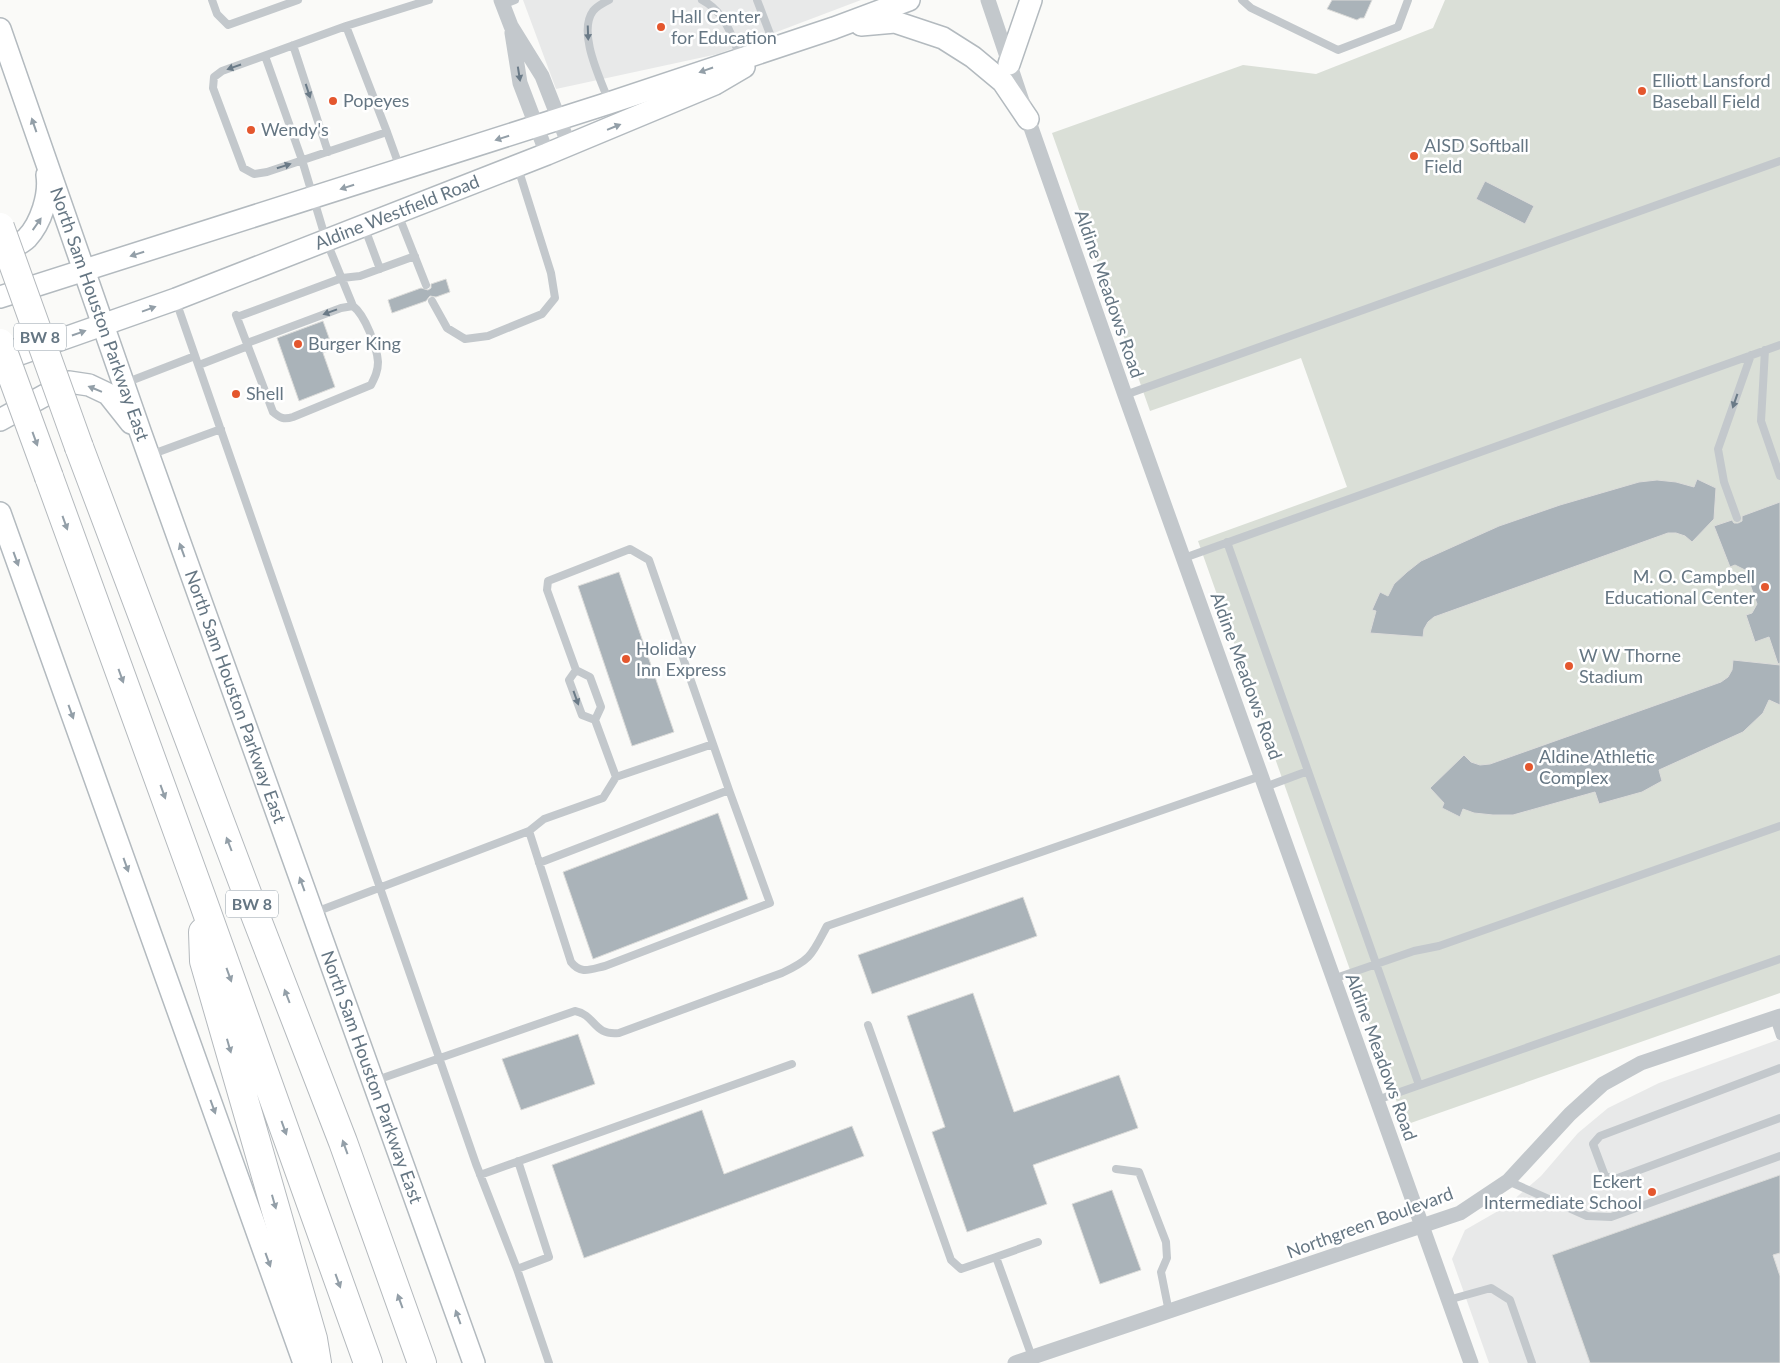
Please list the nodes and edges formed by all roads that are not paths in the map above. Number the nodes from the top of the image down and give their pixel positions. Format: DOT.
graph roads {
  1 [pos="212,0"];
  2 [pos="298,0"];
  3 [pos="429,0"];
  4 [pos="609,0"];
  5 [pos="702,0"];
  6 [pos="757,0"];
  7 [pos="909,0"];
  8 [pos="988,0"];
  9 [pos="1031,0"];
  10 [pos="1242,0"];
  11 [pos="1408,0"];
  12 [pos="506,2"];
  13 [pos="346,26"];
  14 [pos="511,26"];
  15 [pos="834,28"];
  16 [pos="0,29"];
  17 [pos="293,45"];
  18 [pos="780,46"];
  19 [pos="265,56"];
  20 [pos="741,58"];
  21 [pos="1009,64"];
  22 [pos="609,103"];
  23 [pos="559,119"];
  24 [pos="1028,119"];
  25 [pos="536,126"];
  26 [pos="387,132"];
  27 [pos="569,145"];
  28 [pos="328,152"];
  29 [pos="547,154"];
  30 [pos="44,155"];
  31 [pos="302,160"];
  32 [pos="1780,161"];
  33 [pos="517,165"];
  34 [pos="401,170"];
  35 [pos="313,198"];
  36 [pos="397,212"];
  37 [pos="364,225"];
  38 [pos="0,227"];
  39 [pos="326,240"];
  40 [pos="0,254"];
  41 [pos="415,256"];
  42 [pos="380,269"];
  43 [pos="83,270"];
  44 [pos="342,278"];
  45 [pos="426,285"];
  46 [pos="0,297"];
  47 [pos="176,299"];
  48 [pos="432,301"];
  49 [pos="353,306"];
  50 [pos="103,326"];
  51 [pos="0,344"];
  52 [pos="247,344"];
  53 [pos="1780,345"];
  54 [pos="1765,350"];
  55 [pos="1751,355"];
  56 [pos="196,356"];
  57 [pos="0,361"];
  58 [pos="198,365"];
  59 [pos="124,384"];
  60 [pos="1125,395"];
  61 [pos="0,420"];
  62 [pos="221,429"];
  63 [pos="141,434"];
  64 [pos="148,455"];
  65 [pos="1780,476"];
  66 [pos="0,513"];
  67 [pos="1737,518"];
  68 [pos="1228,542"];
  69 [pos="1184,558"];
  70 [pos="576,670"];
  71 [pos="595,720"];
  72 [pos="713,744"];
  73 [pos="1308,771"];
  74 [pos="616,777"];
  75 [pos="1263,781"];
  76 [pos="729,790"];
  77 [pos="1780,826"];
  78 [pos="529,831"];
  79 [pos="539,863"];
  80 [pos="380,887"];
  81 [pos="201,896"];
  82 [pos="313,914"];
  83 [pos="1780,959"];
  84 [pos="1377,964"];
  85 [pos="1333,979"];
  86 [pos="1777,1017"];
  87 [pos="868,1026"];
  88 [pos="1780,1036"];
  89 [pos="440,1058"];
  90 [pos="792,1064"];
  91 [pos="1780,1068"];
  92 [pos="373,1081"];
  93 [pos="1419,1086"];
  94 [pos="1377,1100"];
  95 [pos="1780,1118"];
  96 [pos="1780,1156"];
  97 [pos="518,1161"];
  98 [pos="1116,1169"];
  99 [pos="480,1175"];
  100 [pos="1508,1181"];
  101 [pos="1422,1227"];
  102 [pos="1038,1242"];
  103 [pos="996,1257"];
  104 [pos="517,1269"];
  105 [pos="1448,1300"];
  106 [pos="1169,1312"];
  107 [pos="1032,1357"];
  108 [pos="304,1363"];
  109 [pos="317,1363"];
  110 [pos="368,1363"];
  111 [pos="422,1363"];
  112 [pos="474,1363"];
  113 [pos="548,1363"];
  114 [pos="1015,1363"];
  115 [pos="1471,1363"];
  116 [pos="1532,1363"];
  1 -- 2 [label="lane"];
  3 -- 13 [label="lane"];
  4 -- 22 [label="lane, one-way"];
  5 -- 20 [label="lane"];
  6 -- 18 [label="lane"];
  7 -- 15 [label="main road, Aldine Westfield Road"];
  8 -- 21 [label="street, Aldine Meadows Road"];
  9 -- 21 [label="main road"];
  10 -- 11 [label="lane"];
  12 -- 14 [label="street"];
  13 -- 17 [label="lane"];
  13 -- 26 [label="lane"];
  14 -- 23 [label="street"];
  14 -- 25 [label="street, one-way"];
  15 -- 18 [label="main road, Aldine Westfield Road"];
  15 -- 24 [label="main road"];
  30 -- 16 [label="main road, North Sam Houston Parkway East, one-way"];
  17 -- 19 [label="lane"];
  17 -- 28 [label="lane, one-way"];
  18 -- 20 [label="main road, Aldine Westfield Road"];
  27 -- 18 [label="main road, Aldine Westfield Road, one-way"];
  19 -- 31 [label="lane"];
  19 -- 31 [label="lane, one-way"];
  20 -- 22 [label="main road, Aldine Westfield Road, one-way"];
  21 -- 24 [label="street, Aldine Meadows Road"];
  22 -- 23 [label="main road, Aldine Westfield Road"];
  23 -- 25 [label="main road, Aldine Westfield Road"];
  23 -- 27 [label="street"];
  24 -- 60 [label="street, Aldine Meadows Road"];
  25 -- 29 [label="street"];
  25 -- 34 [label="main road, Aldine Westfield Road, one-way"];
  26 -- 28 [label="lane"];
  26 -- 34 [label="lane"];
  27 -- 29 [label="main road, Aldine Westfield Road"];
  28 -- 31 [label="lane"];
  29 -- 33 [label="main road, Aldine Westfield Road"];
  40 -- 30 [label="main road, one-way"];
  30 -- 43 [label="main road, North Sam Houston Parkway East"];
  31 -- 35 [label="lane"];
  32 -- 60 [label="lane"];
  33 -- 36 [label="main road, Aldine Westfield Road"];
  33 -- 48 [label="lane"];
  34 -- 35 [label="main road, Aldine Westfield Road, one-way"];
  35 -- 39 [label="lane"];
  35 -- 43 [label="main road, Aldine Westfield Road, one-way"];
  36 -- 37 [label="main road, Aldine Westfield Road"];
  36 -- 41 [label="lane"];
  37 -- 39 [label="main road, Aldine Westfield Road"];
  37 -- 42 [label="lane"];
  111 -- 38 [label="highway, BW 8, one-way, bridge"];
  39 -- 44 [label="lane"];
  39 -- 47 [label="main road, Aldine Westfield Road"];
  41 -- 42 [label="lane"];
  41 -- 45 [label="lane"];
  42 -- 44 [label="lane"];
  43 -- 46 [label="main road, Aldine Westfield Road"];
  43 -- 50 [label="main road, North Sam Houston Parkway East"];
  44 -- 49 [label="lane"];
  44 -- 52 [label="lane"];
  50 -- 47 [label="main road, Aldine Westfield Road, one-way"];
  47 -- 56 [label="lane"];
  49 -- 52 [label="lane, one-way"];
  49 -- 52 [label="lane"];
  57 -- 50 [label="main road, Aldine Westfield Road, one-way"];
  50 -- 59 [label="main road, North Sam Houston Parkway East"];
  51 -- 81 [label="highway, BW 8, one-way, bridge"];
  52 -- 58 [label="lane"];
  53 -- 54 [label="lane"];
  54 -- 55 [label="lane"];
  54 -- 65 [label="lane"];
  55 -- 67 [label="lane, one-way"];
  55 -- 68 [label="lane"];
  56 -- 58 [label="lane"];
  56 -- 59 [label="lane"];
  58 -- 62 [label="lane"];
  59 -- 63 [label="main road, North Sam Houston Parkway East"];
  60 -- 69 [label="street, Aldine Meadows Road"];
  63 -- 61 [label="main road, one-way"];
  62 -- 64 [label="lane"];
  62 -- 80 [label="lane"];
  63 -- 64 [label="main road, North Sam Houston Parkway East"];
  82 -- 64 [label="main road, North Sam Houston Parkway East, one-way"];
  66 -- 108 [label="main road, one-way"];
  68 -- 69 [label="lane"];
  68 -- 73 [label="lane"];
  69 -- 75 [label="street, Aldine Meadows Road"];
  70 -- 71 [label="lane"];
  70 -- 71 [label="lane, one-way"];
  70 -- 72 [label="lane"];
  71 -- 74 [label="lane"];
  72 -- 74 [label="lane"];
  72 -- 76 [label="lane"];
  73 -- 75 [label="lane"];
  73 -- 84 [label="lane"];
  74 -- 78 [label="lane"];
  75 -- 85 [label="street, Aldine Meadows Road"];
  75 -- 89 [label="lane"];
  76 -- 79 [label="lane"];
  76 -- 79 [label="lane"];
  77 -- 84 [label="lane"];
  78 -- 79 [label="lane"];
  78 -- 80 [label="lane"];
  80 -- 82 [label="lane"];
  80 -- 89 [label="lane"];
  81 -- 109 [label="highway, one-way"];
  81 -- 110 [label="highway, BW 8, one-way"];
  82 -- 92 [label="main road, North Sam Houston Parkway East"];
  83 -- 93 [label="lane"];
  84 -- 85 [label="lane"];
  84 -- 93 [label="lane"];
  85 -- 94 [label="street, Aldine Meadows Road"];
  86 -- 88 [label="lane"];
  86 -- 100 [label="street, Northgreen Boulevard"];
  87 -- 103 [label="lane"];
  89 -- 92 [label="lane"];
  89 -- 99 [label="lane"];
  90 -- 97 [label="lane"];
  91 -- 95 [label="lane"];
  112 -- 92 [label="main road, North Sam Houston Parkway East, one-way"];
  93 -- 94 [label="lane"];
  94 -- 101 [label="street, Aldine Meadows Road"];
  96 -- 100 [label="lane"];
  97 -- 99 [label="lane"];
  97 -- 104 [label="lane"];
  98 -- 106 [label="lane"];
  99 -- 104 [label="lane"];
  100 -- 101 [label="street, Northgreen Boulevard"];
  101 -- 105 [label="street, Aldine Meadows Road"];
  101 -- 106 [label="street, Northgreen Boulevard"];
  102 -- 103 [label="lane"];
  103 -- 107 [label="lane"];
  104 -- 113 [label="lane"];
  105 -- 115 [label="street, Aldine Meadows Road"];
  105 -- 116 [label="lane"];
  106 -- 107 [label="street, Northgreen Boulevard"];
  107 -- 114 [label="street, Northgreen Boulevard"];
}
